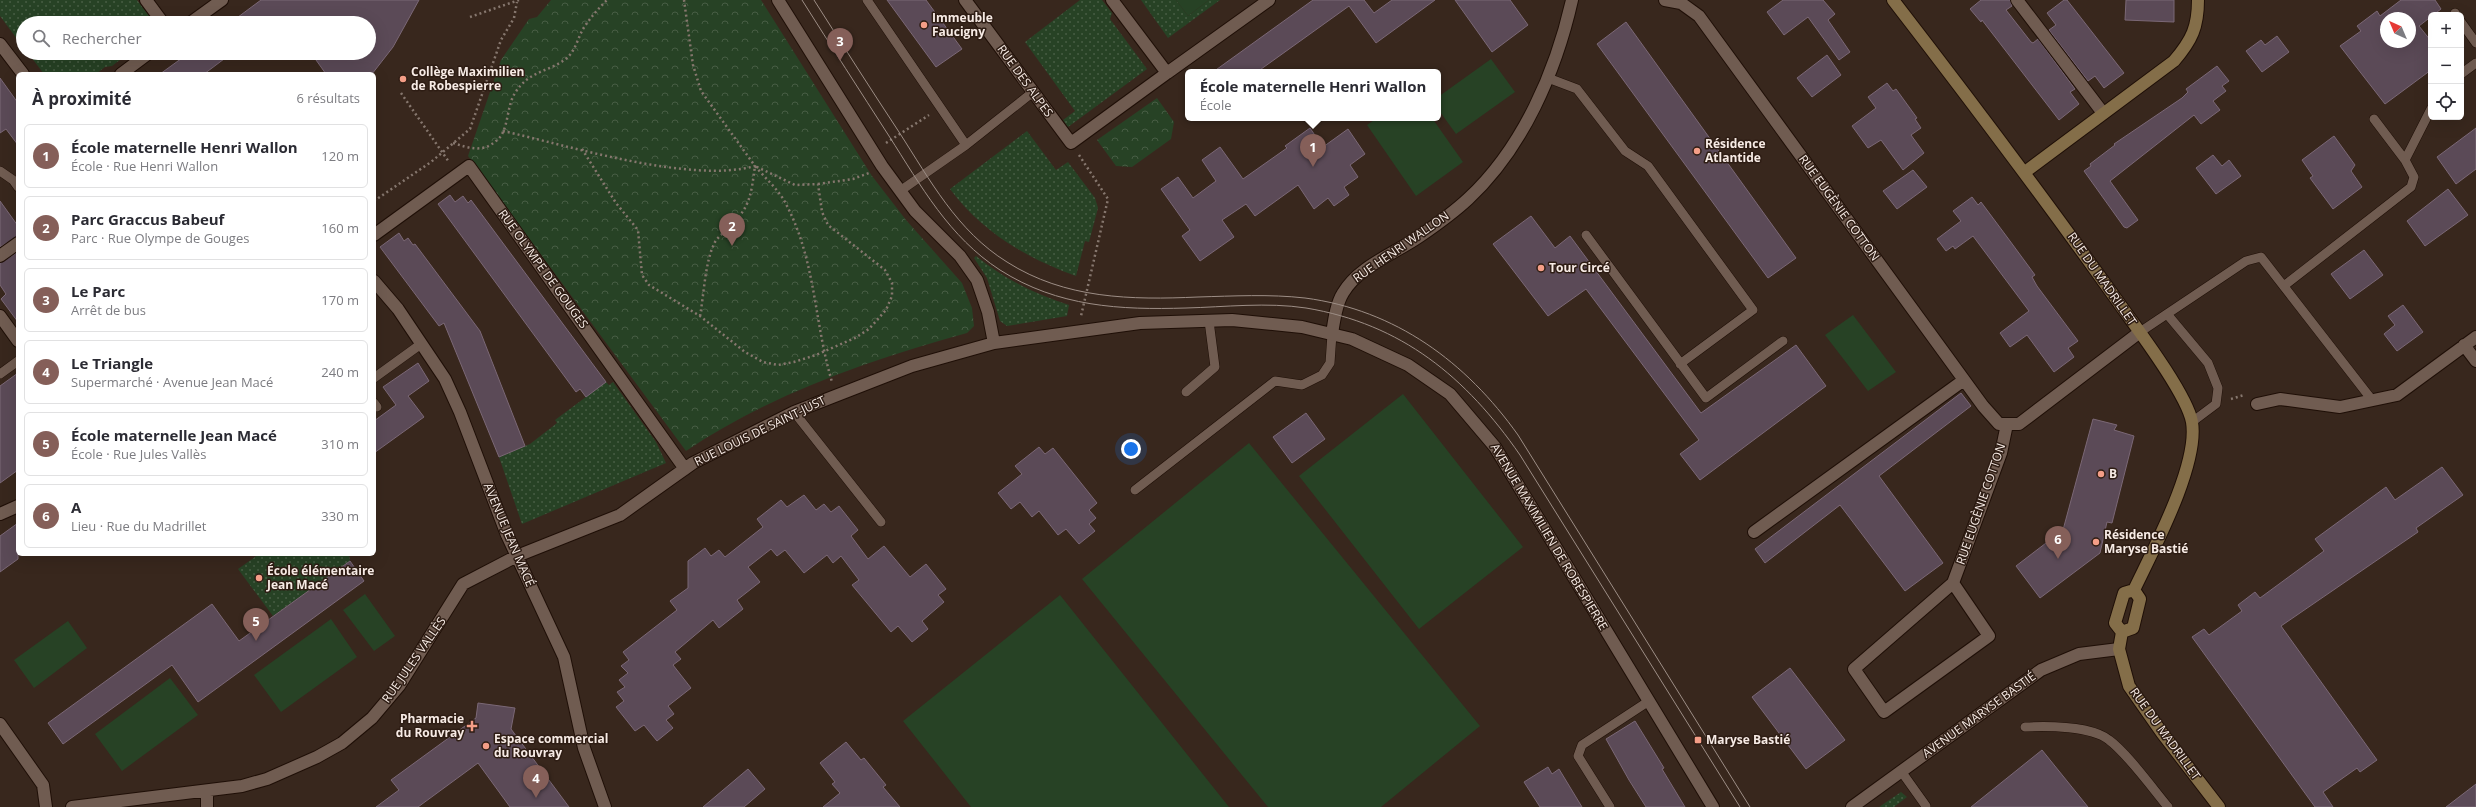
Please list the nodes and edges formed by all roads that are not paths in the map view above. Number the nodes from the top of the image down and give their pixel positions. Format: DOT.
graph roads {
  1 [pos="146,0"];
  2 [pos="222,0"];
  3 [pos="778,0"];
  4 [pos="867,0"];
  5 [pos="965,0"];
  6 [pos="1112,0"];
  7 [pos="1269,0"];
  8 [pos="1572,0"];
  9 [pos="1665,0"];
  10 [pos="1893,0"];
  11 [pos="2017,0"];
  12 [pos="2198,0"];
  13 [pos="158,16"];
  14 [pos="200,16"];
  15 [pos="2464,26"];
  16 [pos="2476,43"];
  17 [pos="0,44"];
  18 [pos="140,60"];
  19 [pos="2476,63"];
  20 [pos="21,72"];
  21 [pos="124,72"];
  22 [pos="2464,72"];
  23 [pos="1166,73"];
  24 [pos="1548,78"];
  25 [pos="1033,92"];
  26 [pos="2103,113"];
  27 [pos="2428,115"];
  28 [pos="2374,119"];
  29 [pos="966,145"];
  30 [pos="2405,160"];
  31 [pos="0,171"];
  32 [pos="2025,172"];
  33 [pos="16,184"];
  34 [pos="900,191"];
  35 [pos="376,234"];
  36 [pos="1586,235"];
  37 [pos="16,244"];
  38 [pos="0,256"];
  39 [pos="376,283"];
  40 [pos="2284,285"];
  41 [pos="2167,314"];
  42 [pos="0,316"];
  43 [pos="1209,321"];
  44 [pos="2140,332"];
  45 [pos="1332,334"];
  46 [pos="2476,337"];
  47 [pos="16,338"];
  48 [pos="1783,341"];
  49 [pos="994,343"];
  50 [pos="421,344"];
  51 [pos="2464,345"];
  52 [pos="2476,361"];
  53 [pos="16,362"];
  54 [pos="1680,364"];
  55 [pos="0,374"];
  56 [pos="376,377"];
  57 [pos="1964,380"];
  58 [pos="1186,392"];
  59 [pos="2372,400"];
  60 [pos="2257,404"];
  61 [pos="794,412"];
  62 [pos="2192,422"];
  63 [pos="2007,424"];
  64 [pos="685,469"];
  65 [pos="1135,490"];
  66 [pos="16,507"];
  67 [pos="0,514"];
  68 [pos="880,522"];
  69 [pos="1754,532"];
  70 [pos="518,556"];
  71 [pos="1953,583"];
  72 [pos="2134,590"];
  73 [pos="2122,632"];
  74 [pos="2119,649"];
  75 [pos="1648,701"];
  76 [pos="0,724"];
  77 [pos="2025,727"];
  78 [pos="1901,771"];
  79 [pos="207,791"];
  80 [pos="2215,806"];
  81 [pos="46,807"];
  82 [pos="72,807"];
  83 [pos="207,807"];
  84 [pos="605,807"];
  85 [pos="1610,807"];
  86 [pos="1713,807"];
  87 [pos="1852,807"];
  88 [pos="1926,807"];
  89 [pos="2168,807"];
  1 -- 13 [label="street"];
  2 -- 14 [label="street"];
  3 -- 34 [label="street"];
  4 -- 29 [label="lane"];
  5 -- 25 [label="street, RUE DES ALPES"];
  6 -- 23 [label="street"];
  7 -- 23 [label="street"];
  8 -- 24 [label="street, RUE HENRI WALLON"];
  9 -- 57 [label="street, RUE EUGÈNIE COTTON"];
  10 -- 32 [label="street, RUE DU MADRILLET"];
  11 -- 26 [label="street"];
  12 -- 26 [label="street"];
  15 -- 16 [label="lane"];
  17 -- 20 [label="street"];
  18 -- 21 [label="street"];
  19 -- 22 [label="lane"];
  23 -- 25 [label="street, RUE DES ALPES"];
  24 -- 45 [label="street, RUE HENRI WALLON"];
  24 -- 54 [label="lane"];
  25 -- 29 [label="lane"];
  26 -- 32 [label="street"];
  27 -- 30 [label="lane"];
  28 -- 30 [label="lane"];
  29 -- 34 [label="lane"];
  30 -- 40 [label="lane"];
  31 -- 33 [label="lane"];
  32 -- 44 [label="street, RUE DU MADRILLET"];
  34 -- 49 [label="street"];
  35 -- 64 [label="street, RUE OLYMPE DE GOUGES"];
  36 -- 54 [label="lane"];
  37 -- 38 [label="street"];
  39 -- 50 [label="street, AVENUE JEAN MACÉ"];
  40 -- 41 [label="lane"];
  40 -- 59 [label="lane"];
  41 -- 44 [label="lane"];
  41 -- 62 [label="lane"];
  42 -- 47 [label="street"];
  43 -- 45 [label="street, AVENUE MAXIMILIEN DE ROBESPIERRE"];
  43 -- 49 [label="street, AVENUE MAXIMILIEN DE ROBESPIERRE"];
  43 -- 58 [label="lane"];
  44 -- 62 [label="street, RUE DU MADRILLET"];
  44 -- 63 [label="street"];
  45 -- 65 [label="lane"];
  45 -- 75 [label="street, AVENUE MAXIMILIEN DE ROBESPIERRE"];
  46 -- 51 [label="street"];
  48 -- 54 [label="lane"];
  49 -- 61 [label="street, RUE LOUIS DE SAINT-JUST"];
  50 -- 56 [label="lane"];
  50 -- 70 [label="street, AVENUE JEAN MACÉ"];
  51 -- 52 [label="street"];
  51 -- 59 [label="street"];
  53 -- 55 [label="lane"];
  57 -- 63 [label="street, RUE EUGÈNIE COTTON"];
  57 -- 69 [label="street"];
  59 -- 60 [label="street"];
  61 -- 64 [label="street, RUE LOUIS DE SAINT-JUST"];
  61 -- 68 [label="lane"];
  62 -- 72 [label="street, RUE DU MADRILLET"];
  63 -- 71 [label="street, RUE EUGÈNIE COTTON"];
  64 -- 70 [label="street, RUE LOUIS DE SAINT-JUST"];
  66 -- 67 [label="street"];
  70 -- 79 [label="street, RUE JULES VALLÈS"];
  70 -- 84 [label="street, AVENUE JEAN MACÉ"];
  71 -- 71 [label="street, RUE EUGÈNIE COTTON"];
  72 -- 73 [label="street"];
  72 -- 73 [label="street, RUE DU MADRILLET"];
  73 -- 74 [label="street, RUE DU MADRILLET"];
  74 -- 78 [label="street, AVENUE MARYSE BASTIÉ"];
  74 -- 80 [label="street, RUE DU MADRILLET"];
  75 -- 85 [label="lane"];
  75 -- 86 [label="street, AVENUE MAXIMILIEN DE ROBESPIERRE"];
  76 -- 81 [label="street"];
  77 -- 89 [label="lane"];
  78 -- 87 [label="street, AVENUE MARYSE BASTIÉ"];
  78 -- 88 [label="lane"];
  79 -- 82 [label="street, RUE JULES VALLÈS"];
  79 -- 83 [label="street"];
}
